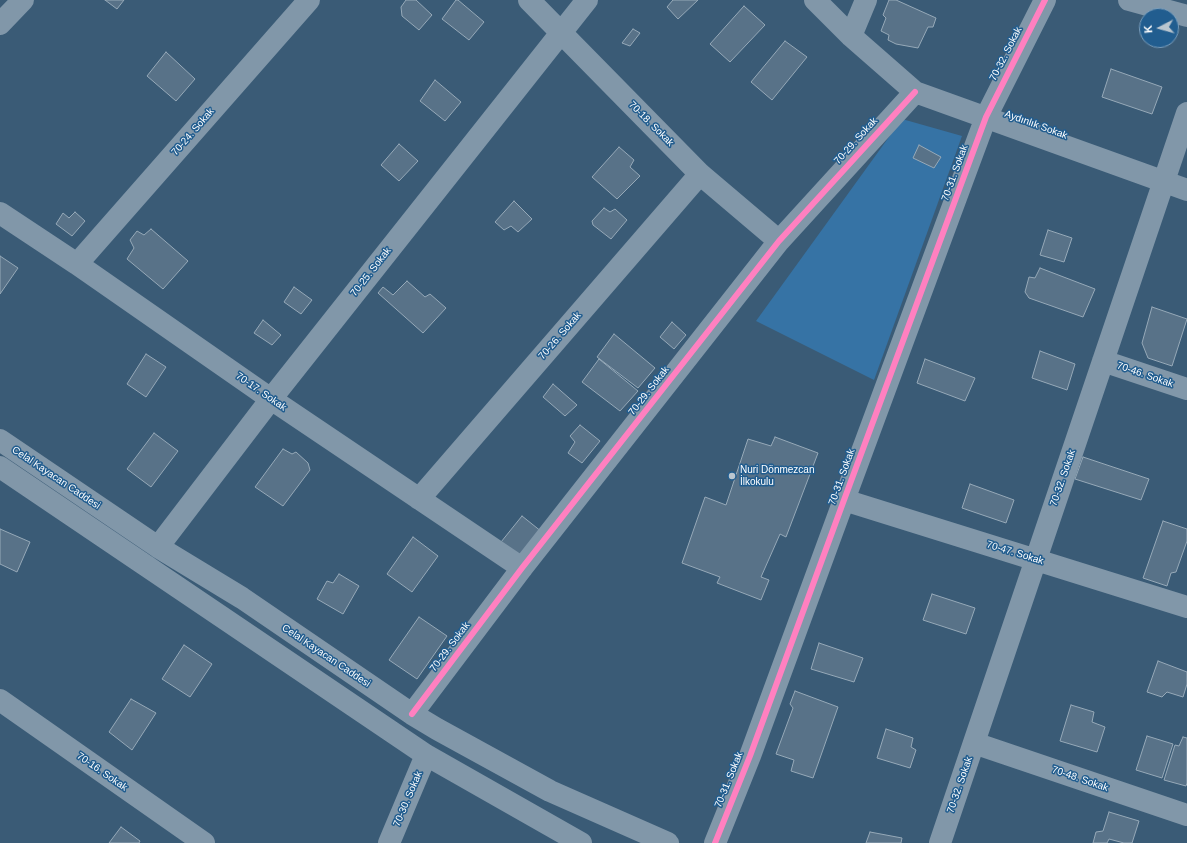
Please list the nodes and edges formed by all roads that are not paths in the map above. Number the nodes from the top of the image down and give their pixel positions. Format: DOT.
graph roads {
  1 [pos="24,0"];
  2 [pos="309,0"];
  3 [pos="529,0"];
  4 [pos="587,0"];
  5 [pos="814,0"];
  6 [pos="866,0"];
  7 [pos="1044,0"];
  8 [pos="1129,0"];
  9 [pos="1187,16"];
  10 [pos="0,24"];
  11 [pos="561,32"];
  12 [pos="851,36"];
  13 [pos="915,92"];
  14 [pos="1187,113"];
  15 [pos="986,117"];
  16 [pos="700,174"];
  17 [pos="1163,181"];
  18 [pos="1187,190"];
  19 [pos="0,213"];
  20 [pos="779,241"];
  21 [pos="76,264"];
  22 [pos="1103,361"];
  23 [pos="1187,389"];
  24 [pos="271,399"];
  25 [pos="0,440"];
  26 [pos="0,468"];
  27 [pos="419,499"];
  28 [pos="844,500"];
  29 [pos="158,547"];
  30 [pos="1036,560"];
  31 [pos="522,568"];
  32 [pos="1187,607"];
  33 [pos="0,700"];
  34 [pos="412,714"];
  35 [pos="974,743"];
  36 [pos="426,755"];
  37 [pos="592,809"];
  38 [pos="1187,814"];
  39 [pos="180,836"];
  40 [pos="204,843"];
  41 [pos="389,843"];
  42 [pos="579,843"];
  43 [pos="668,843"];
  44 [pos="715,843"];
  45 [pos="940,843"];
  1 -- 10 [label="street"];
  2 -- 21 [label="street, 70-24. Sokak"];
  3 -- 11 [label="street, 70-18. Sokak"];
  4 -- 11 [label="street, 70-25. Sokak"];
  5 -- 12 [label="street, Aydınlık Sokak"];
  6 -- 12 [label="street"];
  7 -- 15 [label="street, 70-32. Sokak"];
  8 -- 9 [label="street"];
  11 -- 16 [label="street, 70-18. Sokak"];
  11 -- 24 [label="street, 70-25. Sokak"];
  12 -- 13 [label="street, Aydınlık Sokak"];
  13 -- 15 [label="street, Aydınlık Sokak"];
  13 -- 20 [label="street, 70-29. Sokak"];
  14 -- 17 [label="street, 70-32. Sokak"];
  15 -- 17 [label="street, Aydınlık Sokak"];
  15 -- 28 [label="street, 70-31. Sokak"];
  16 -- 20 [label="street, 70-18. Sokak"];
  16 -- 27 [label="street, 70-26. Sokak"];
  17 -- 18 [label="street, Aydınlık Sokak"];
  17 -- 22 [label="street, 70-32. Sokak"];
  19 -- 21 [label="street, 70-17. Sokak"];
  20 -- 31 [label="street, 70-29. Sokak"];
  21 -- 24 [label="street, 70-17. Sokak"];
  22 -- 23 [label="street, 70-46. Sokak"];
  22 -- 30 [label="street, 70-32. Sokak"];
  24 -- 27 [label="street, 70-17. Sokak"];
  24 -- 29 [label="street, 70-25. Sokak"];
  25 -- 29 [label="street, Celal Kayacan Caddesi"];
  26 -- 36 [label="street"];
  27 -- 31 [label="street, 70-17. Sokak"];
  28 -- 30 [label="street, 70-47. Sokak"];
  28 -- 44 [label="street, 70-31. Sokak"];
  29 -- 34 [label="street, Celal Kayacan Caddesi"];
  30 -- 32 [label="street, 70-47. Sokak"];
  30 -- 35 [label="street, 70-32. Sokak"];
  31 -- 34 [label="street, 70-29. Sokak"];
  33 -- 39 [label="street, 70-16. Sokak"];
  34 -- 37 [label="street, Celal Kayacan Caddesi"];
  35 -- 38 [label="street, 70-48. Sokak"];
  35 -- 45 [label="street, 70-32. Sokak"];
  36 -- 41 [label="street, 70-30. Sokak"];
  36 -- 42 [label="street"];
  37 -- 42 [label="street"];
  37 -- 43 [label="street, Celal Kayacan Caddesi"];
  39 -- 40 [label="street, 70-16. Sokak"];
}
